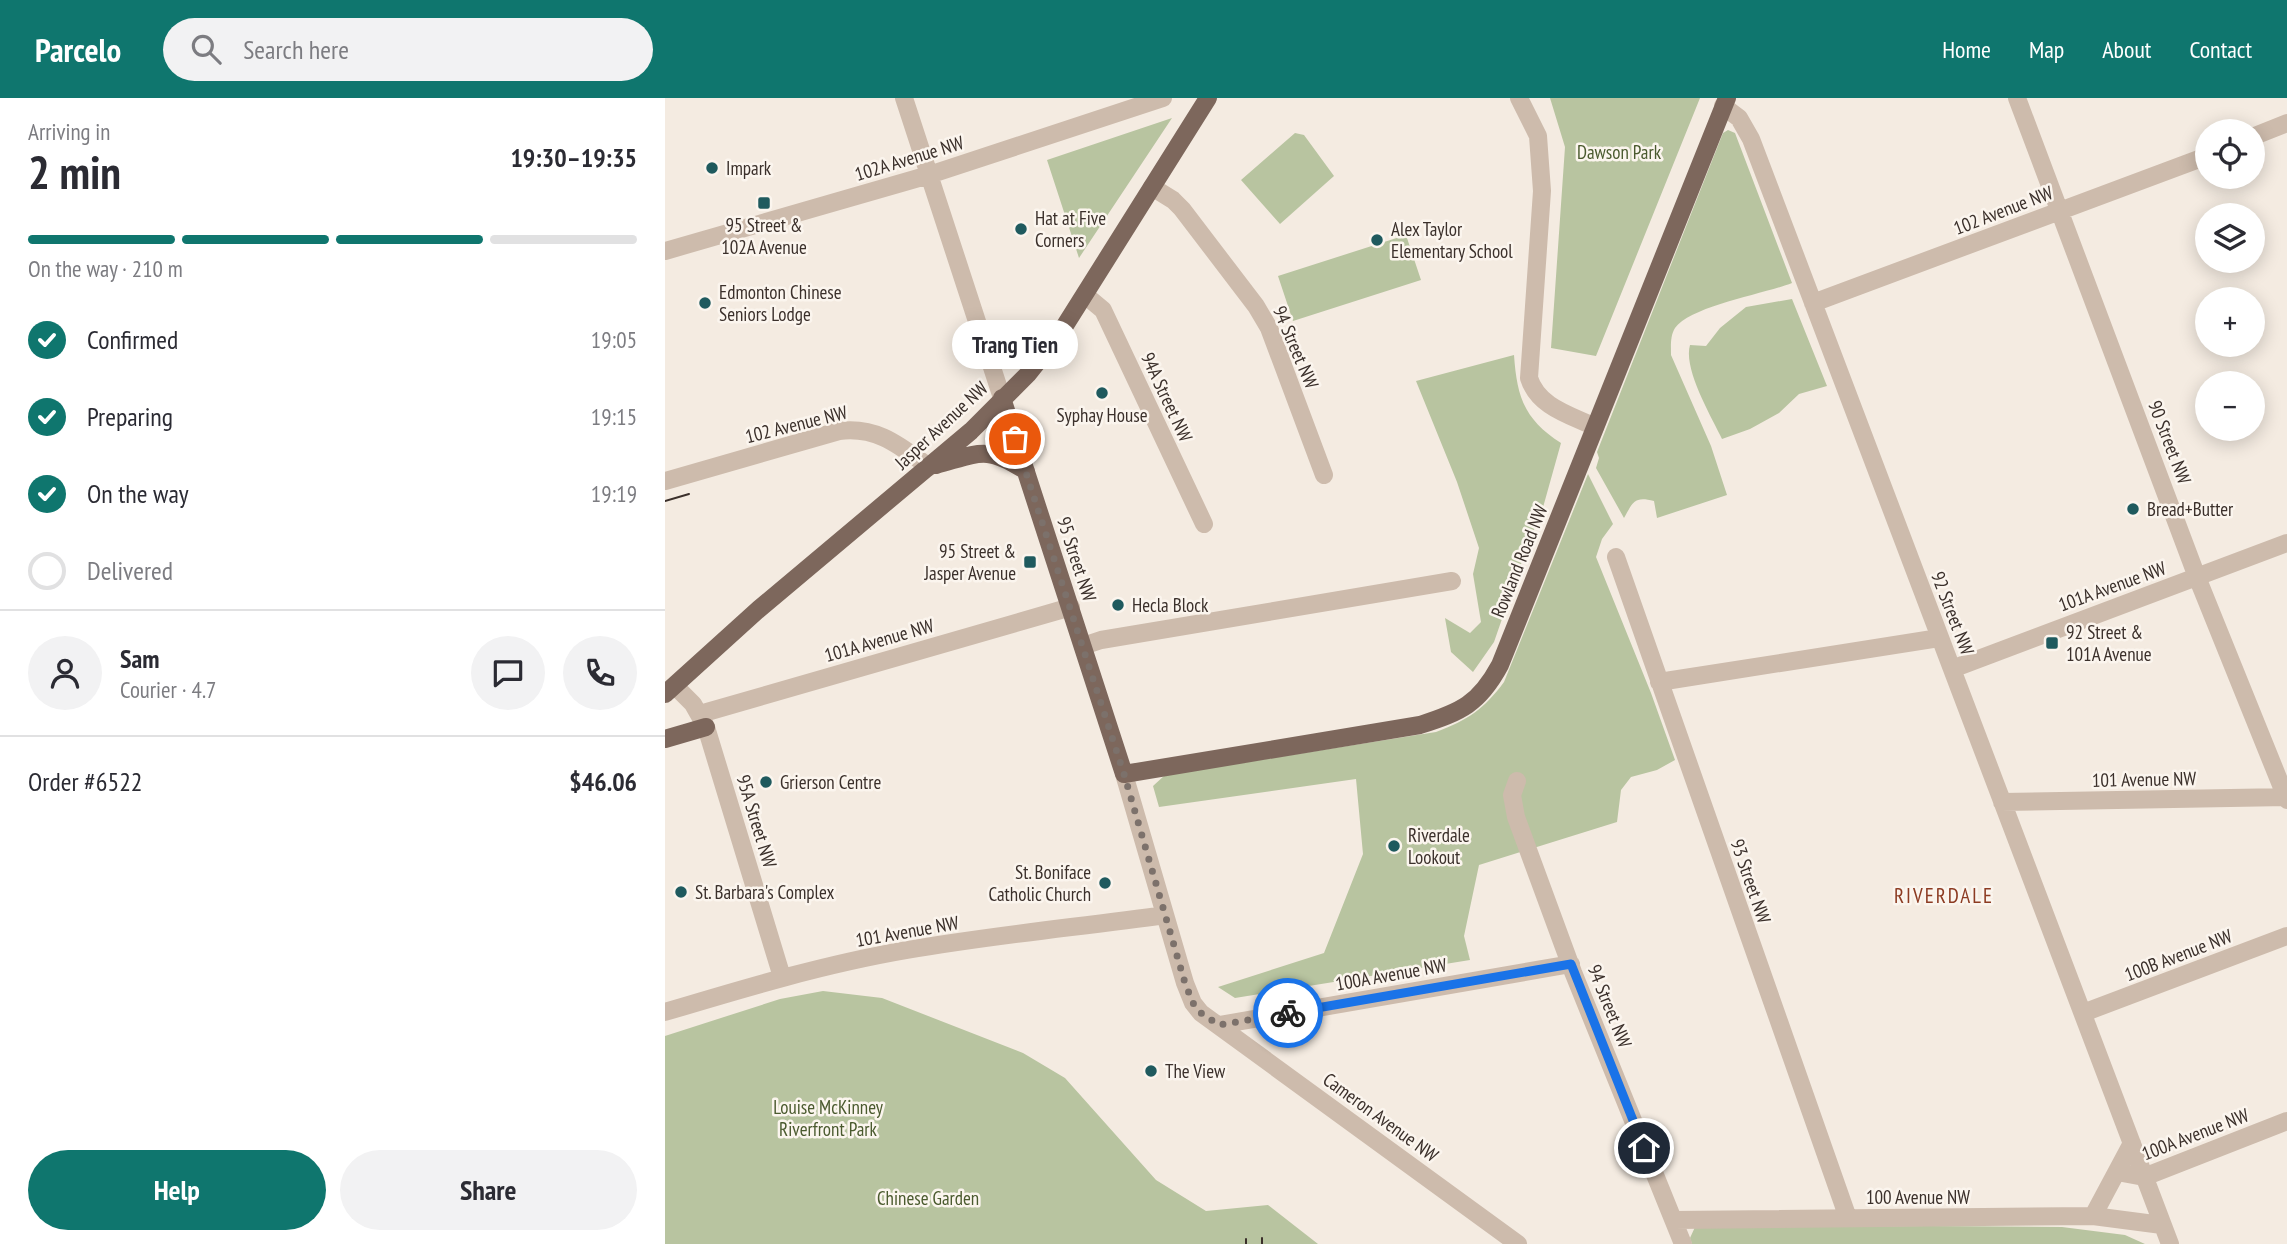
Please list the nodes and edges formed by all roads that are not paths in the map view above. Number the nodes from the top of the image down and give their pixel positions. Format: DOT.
graph roads {
  1 [pos="904,98"];
  2 [pos="1163,98"];
  3 [pos="1208,98"];
  4 [pos="1519,98"];
  5 [pos="2017,98"];
  6 [pos="1725,102"];
  7 [pos="2287,123"];
  8 [pos="2265,132"];
  9 [pos="2195,161"];
  10 [pos="929,175"];
  11 [pos="1152,187"];
  12 [pos="2059,212"];
  13 [pos="665,251"];
  14 [pos="1085,295"];
  15 [pos="1813,303"];
  16 [pos="1002,398"];
  17 [pos="1595,427"];
  18 [pos="929,467"];
  19 [pos="1026,471"];
  20 [pos="1324,475"];
  21 [pos="665,481"];
  22 [pos="1204,524"];
  23 [pos="2287,543"];
  24 [pos="1616,557"];
  25 [pos="2197,577"];
  26 [pos="1452,581"];
  27 [pos="1071,607"];
  28 [pos="1939,638"];
  29 [pos="1083,646"];
  30 [pos="1952,670"];
  31 [pos="1660,682"];
  32 [pos="670,690"];
  33 [pos="703,720"];
  34 [pos="665,739"];
  35 [pos="1124,774"];
  36 [pos="1517,780"];
  37 [pos="2287,798"];
  38 [pos="2003,802"];
  39 [pos="1165,915"];
  40 [pos="2287,936"];
  41 [pos="1571,964"];
  42 [pos="782,977"];
  43 [pos="665,1012"];
  44 [pos="2083,1013"];
  45 [pos="1219,1025"];
  46 [pos="2287,1121"];
  47 [pos="2132,1143"];
  48 [pos="2117,1172"];
  49 [pos="2144,1177"];
  50 [pos="2093,1216"];
  51 [pos="1848,1218"];
  52 [pos="1674,1220"];
  53 [pos="2162,1225"];
  54 [pos="1518,1244"];
  55 [pos="1683,1244"];
  56 [pos="2170,1244"];
  1 -- 10 [label="street, 95 Street NW"];
  2 -- 10 [label="street, 102A Avenue NW"];
  3 -- 11 [label="main road, Jasper Avenue NW"];
  4 -- 17 [label="street"];
  5 -- 12 [label="street, 90 Street NW"];
  6 -- 15 [label="street, 92 Street NW"];
  6 -- 17 [label="main road, Rowland Road NW"];
  7 -- 8 [label="street"];
  9 -- 12 [label="street, 102 Avenue NW"];
  10 -- 13 [label="street, 102A Avenue NW"];
  10 -- 16 [label="street, 95 Street NW"];
  11 -- 14 [label="main road, Jasper Avenue NW"];
  11 -- 20 [label="street, 94 Street NW"];
  12 -- 15 [label="street, 102 Avenue NW"];
  12 -- 25 [label="street, 90 Street NW"];
  14 -- 16 [label="main road, Jasper Avenue NW"];
  14 -- 22 [label="street, 94A Street NW"];
  15 -- 28 [label="street, 92 Street NW"];
  16 -- 18 [label="main road, Jasper Avenue NW"];
  16 -- 19 [label="main road, 95 Street NW"];
  17 -- 35 [label="main road, Rowland Road NW"];
  18 -- 19 [label="main road"];
  18 -- 21 [label="street, 102 Avenue NW"];
  18 -- 32 [label="main road, Jasper Avenue NW"];
  19 -- 27 [label="main road, 95 Street NW"];
  23 -- 25 [label="street, 101A Avenue NW"];
  24 -- 31 [label="street, 93 Street NW"];
  25 -- 30 [label="street, 101A Avenue NW"];
  25 -- 37 [label="street, 90 Street NW"];
  26 -- 29 [label="street"];
  27 -- 29 [label="main road, 95 Street NW"];
  27 -- 33 [label="street, 101A Avenue NW"];
  28 -- 30 [label="street, 92 Street NW"];
  28 -- 31 [label="street"];
  29 -- 35 [label="main road, 95 Street NW"];
  30 -- 38 [label="street, 92 Street NW"];
  31 -- 51 [label="street, 93 Street NW"];
  32 -- 33 [label="street, 95A Street NW"];
  33 -- 34 [label="main road"];
  33 -- 42 [label="street, 95A Street NW"];
  35 -- 39 [label="street, 95 Street NW"];
  36 -- 41 [label="street, 94 Street NW"];
  37 -- 38 [label="street, 101 Avenue NW"];
  38 -- 44 [label="street, 92 Street NW"];
  39 -- 42 [label="street, 101 Avenue NW"];
  39 -- 45 [label="street, 95 Street NW"];
  40 -- 44 [label="street, 100B Avenue NW"];
  41 -- 45 [label="street, 100A Avenue NW"];
  41 -- 52 [label="street, 94 Street NW"];
  42 -- 43 [label="street, 101 Avenue NW"];
  44 -- 47 [label="street, 92 Street NW"];
  45 -- 54 [label="street, Cameron Avenue NW"];
  46 -- 49 [label="street, 100A Avenue NW"];
  47 -- 48 [label="street"];
  47 -- 49 [label="street, 92 Street NW"];
  48 -- 49 [label="street, 100A Avenue NW"];
  48 -- 50 [label="street"];
  49 -- 53 [label="street, 92 Street NW"];
  50 -- 51 [label="street, 100 Avenue NW"];
  50 -- 53 [label="street, 100 Avenue NW"];
  51 -- 52 [label="street, 100 Avenue NW"];
  52 -- 55 [label="street, 94 Street NW"];
  53 -- 56 [label="street, 92 Street NW"];
}
